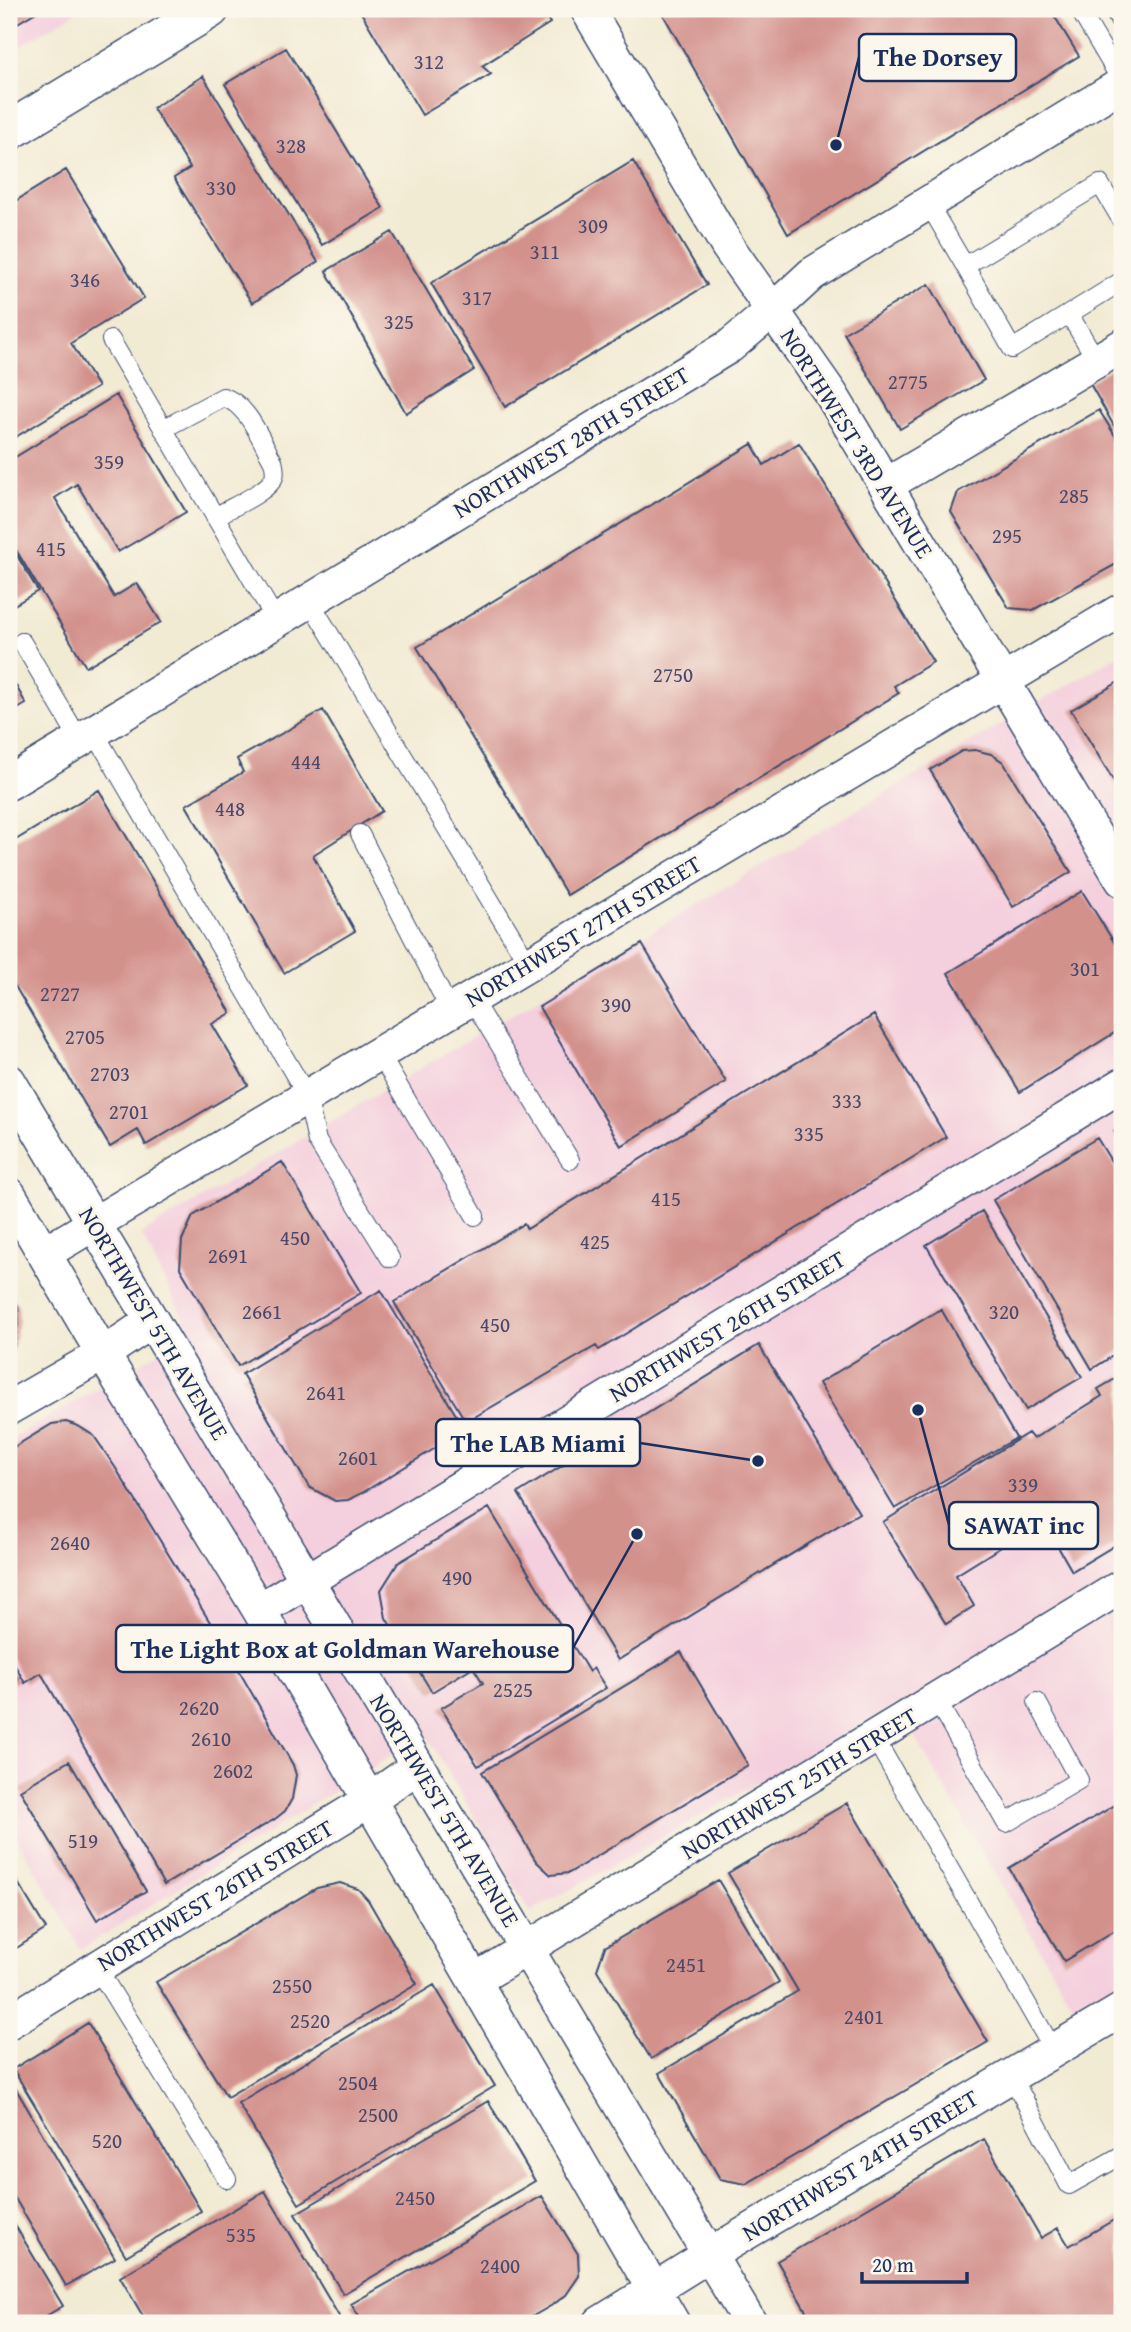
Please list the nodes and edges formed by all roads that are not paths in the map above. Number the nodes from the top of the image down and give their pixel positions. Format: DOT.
graph roads {
  1 [pos="210,9"];
  2 [pos="587,9"];
  3 [pos="1079,9"];
  4 [pos="1122,83"];
  5 [pos="9,131"];
  6 [pos="928,202"];
  7 [pos="1122,221"];
  8 [pos="965,266"];
  9 [pos="1122,281"];
  10 [pos="773,310"];
  11 [pos="1069,314"];
  12 [pos="111,341"];
  13 [pos="1110,353"];
  14 [pos="163,429"];
  15 [pos="886,485"];
  16 [pos="215,517"];
  17 [pos="309,600"];
  18 [pos="1122,610"];
  19 [pos="276,620"];
  20 [pos="22,642"];
  21 [pos="1003,680"];
  22 [pos="86,734"];
  23 [pos="9,783"];
  24 [pos="360,834"];
  25 [pos="1122,880"];
  26 [pos="528,963"];
  27 [pos="460,1004"];
  28 [pos="379,1053"];
  29 [pos="9,1081"];
  30 [pos="1122,1085"];
  31 [pos="307,1096"];
  32 [pos="570,1160"];
  33 [pos="9,1194"];
  34 [pos="475,1216"];
  35 [pos="94,1223"];
  36 [pos="45,1253"];
  37 [pos="390,1258"];
  38 [pos="152,1321"];
  39 [pos="103,1354"];
  40 [pos="9,1408"];
  41 [pos="308,1581"];
  42 [pos="1122,1586"];
  43 [pos="259,1610"];
  44 [pos="936,1699"];
  45 [pos="1037,1702"];
  46 [pos="874,1737"];
  47 [pos="418,1766"];
  48 [pos="370,1800"];
  49 [pos="527,1948"];
  50 [pos="97,1968"];
  51 [pos="475,1980"];
  52 [pos="1122,2010"];
  53 [pos="9,2022"];
  54 [pos="1054,2051"];
  55 [pos="1011,2076"];
  56 [pos="1122,2155"];
  57 [pos="227,2179"];
  58 [pos="709,2255"];
  59 [pos="654,2290"];
  60 [pos="600,2323"];
  61 [pos="673,2323"];
  62 [pos="750,2323"];
  1 -- 5 [label="street"];
  2 -- 10 [label="street, NORTHWEST 3RD AVENUE"];
  3 -- 4 [label="lane"];
  4 -- 6 [label="street, NORTHWEST 28TH STREET"];
  6 -- 8 [label="lane"];
  6 -- 10 [label="street, NORTHWEST 28TH STREET"];
  7 -- 8 [label="lane"];
  8 -- 11 [label="lane"];
  9 -- 11 [label="lane"];
  10 -- 15 [label="street, NORTHWEST 3RD AVENUE"];
  10 -- 17 [label="street, NORTHWEST 28TH STREET"];
  11 -- 13 [label="lane"];
  12 -- 14 [label="lane"];
  13 -- 15 [label="street"];
  14 -- 16 [label="lane"];
  14 -- 16 [label="lane"];
  15 -- 21 [label="street, NORTHWEST 3RD AVENUE"];
  16 -- 19 [label="lane"];
  17 -- 19 [label="street, NORTHWEST 28TH STREET"];
  17 -- 26 [label="lane"];
  18 -- 21 [label="street, NORTHWEST 27TH STREET"];
  19 -- 22 [label="street, NORTHWEST 28TH STREET"];
  20 -- 22 [label="lane"];
  21 -- 25 [label="street, NORTHWEST 3RD AVENUE"];
  21 -- 26 [label="street, NORTHWEST 27TH STREET"];
  22 -- 23 [label="street, NORTHWEST 28TH STREET"];
  22 -- 31 [label="lane"];
  24 -- 27 [label="lane"];
  26 -- 27 [label="street, NORTHWEST 27TH STREET"];
  27 -- 28 [label="street, NORTHWEST 27TH STREET"];
  27 -- 32 [label="lane"];
  28 -- 31 [label="street, NORTHWEST 27TH STREET"];
  28 -- 34 [label="lane"];
  29 -- 35 [label="street, NORTHWEST 5TH AVENUE"];
  30 -- 41 [label="street, NORTHWEST 26TH STREET"];
  31 -- 35 [label="street, NORTHWEST 27TH STREET"];
  31 -- 37 [label="lane"];
  33 -- 36 [label="street"];
  35 -- 36 [label="street, NORTHWEST 27TH STREET"];
  35 -- 38 [label="street, NORTHWEST 5TH AVENUE"];
  36 -- 39 [label="street"];
  38 -- 39 [label="street"];
  38 -- 41 [label="street, NORTHWEST 5TH AVENUE"];
  39 -- 40 [label="street"];
  39 -- 43 [label="street"];
  41 -- 43 [label="street, NORTHWEST 26TH STREET"];
  41 -- 47 [label="street, NORTHWEST 5TH AVENUE"];
  42 -- 44 [label="street, NORTHWEST 25TH STREET"];
  43 -- 48 [label="street"];
  44 -- 45 [label="lane"];
  44 -- 46 [label="street, NORTHWEST 25TH STREET"];
  46 -- 49 [label="street, NORTHWEST 25TH STREET"];
  46 -- 54 [label="lane"];
  47 -- 48 [label="street, NORTHWEST 26TH STREET"];
  47 -- 49 [label="street, NORTHWEST 5TH AVENUE"];
  48 -- 50 [label="street, NORTHWEST 26TH STREET"];
  48 -- 51 [label="street"];
  49 -- 51 [label="street, NORTHWEST 25TH STREET"];
  49 -- 58 [label="street, NORTHWEST 5TH AVENUE"];
  50 -- 53 [label="street, NORTHWEST 26TH STREET"];
  50 -- 57 [label="lane"];
  51 -- 59 [label="street"];
  52 -- 54 [label="street, NORTHWEST 24TH STREET"];
  54 -- 55 [label="street, NORTHWEST 24TH STREET"];
  55 -- 56 [label="lane"];
  55 -- 58 [label="street, NORTHWEST 24TH STREET"];
  58 -- 59 [label="street, NORTHWEST 24TH STREET"];
  58 -- 62 [label="street, NORTHWEST 5TH AVENUE"];
  59 -- 60 [label="street, NORTHWEST 24TH STREET"];
  59 -- 61 [label="street"];
}
